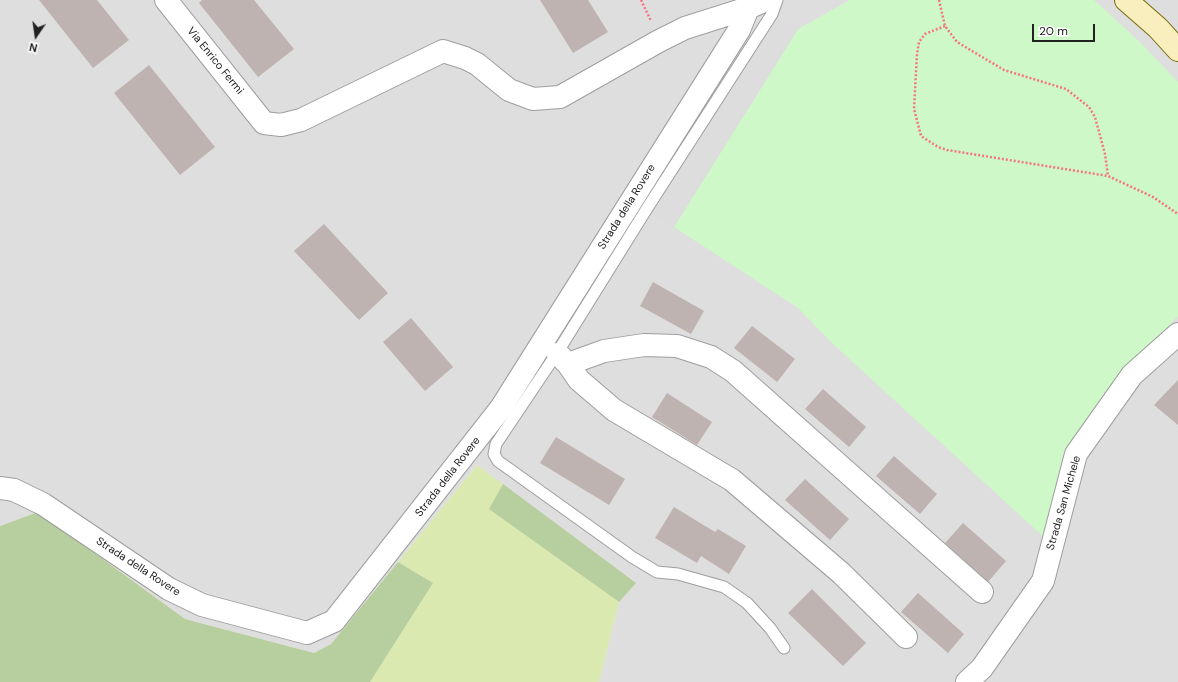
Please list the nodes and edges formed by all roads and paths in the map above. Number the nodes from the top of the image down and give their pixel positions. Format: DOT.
graph roads {
  1 [pos="166,0"];
  2 [pos="777,0"];
  3 [pos="939,0"];
  4 [pos="1126,0"];
  5 [pos="757,4"];
  6 [pos="945,26"];
  7 [pos="1178,50"];
  8 [pos="264,123"];
  9 [pos="1108,176"];
  10 [pos="1178,214"];
  11 [pos="1178,334"];
  12 [pos="562,358"];
  13 [pos="0,488"];
  14 [pos="982,592"];
  15 [pos="906,636"];
  16 [pos="784,648"];
  17 [pos="967,682"];
  1 -- 8 [label="street, Via Enrico Fermi"];
  2 -- 12 [label="lane"];
  3 -- 6 [label="path"];
  4 -- 7 [label="street"];
  5 -- 8 [label="street, Strada della Rovere"];
  5 -- 13 [label="street, Strada della Rovere"];
  6 -- 9 [label="path"];
  6 -- 9 [label="path"];
  9 -- 10 [label="path"];
  11 -- 17 [label="street, Strada San Michele"];
  12 -- 14 [label="street"];
  12 -- 15 [label="street"];
  12 -- 16 [label="lane"];
}
